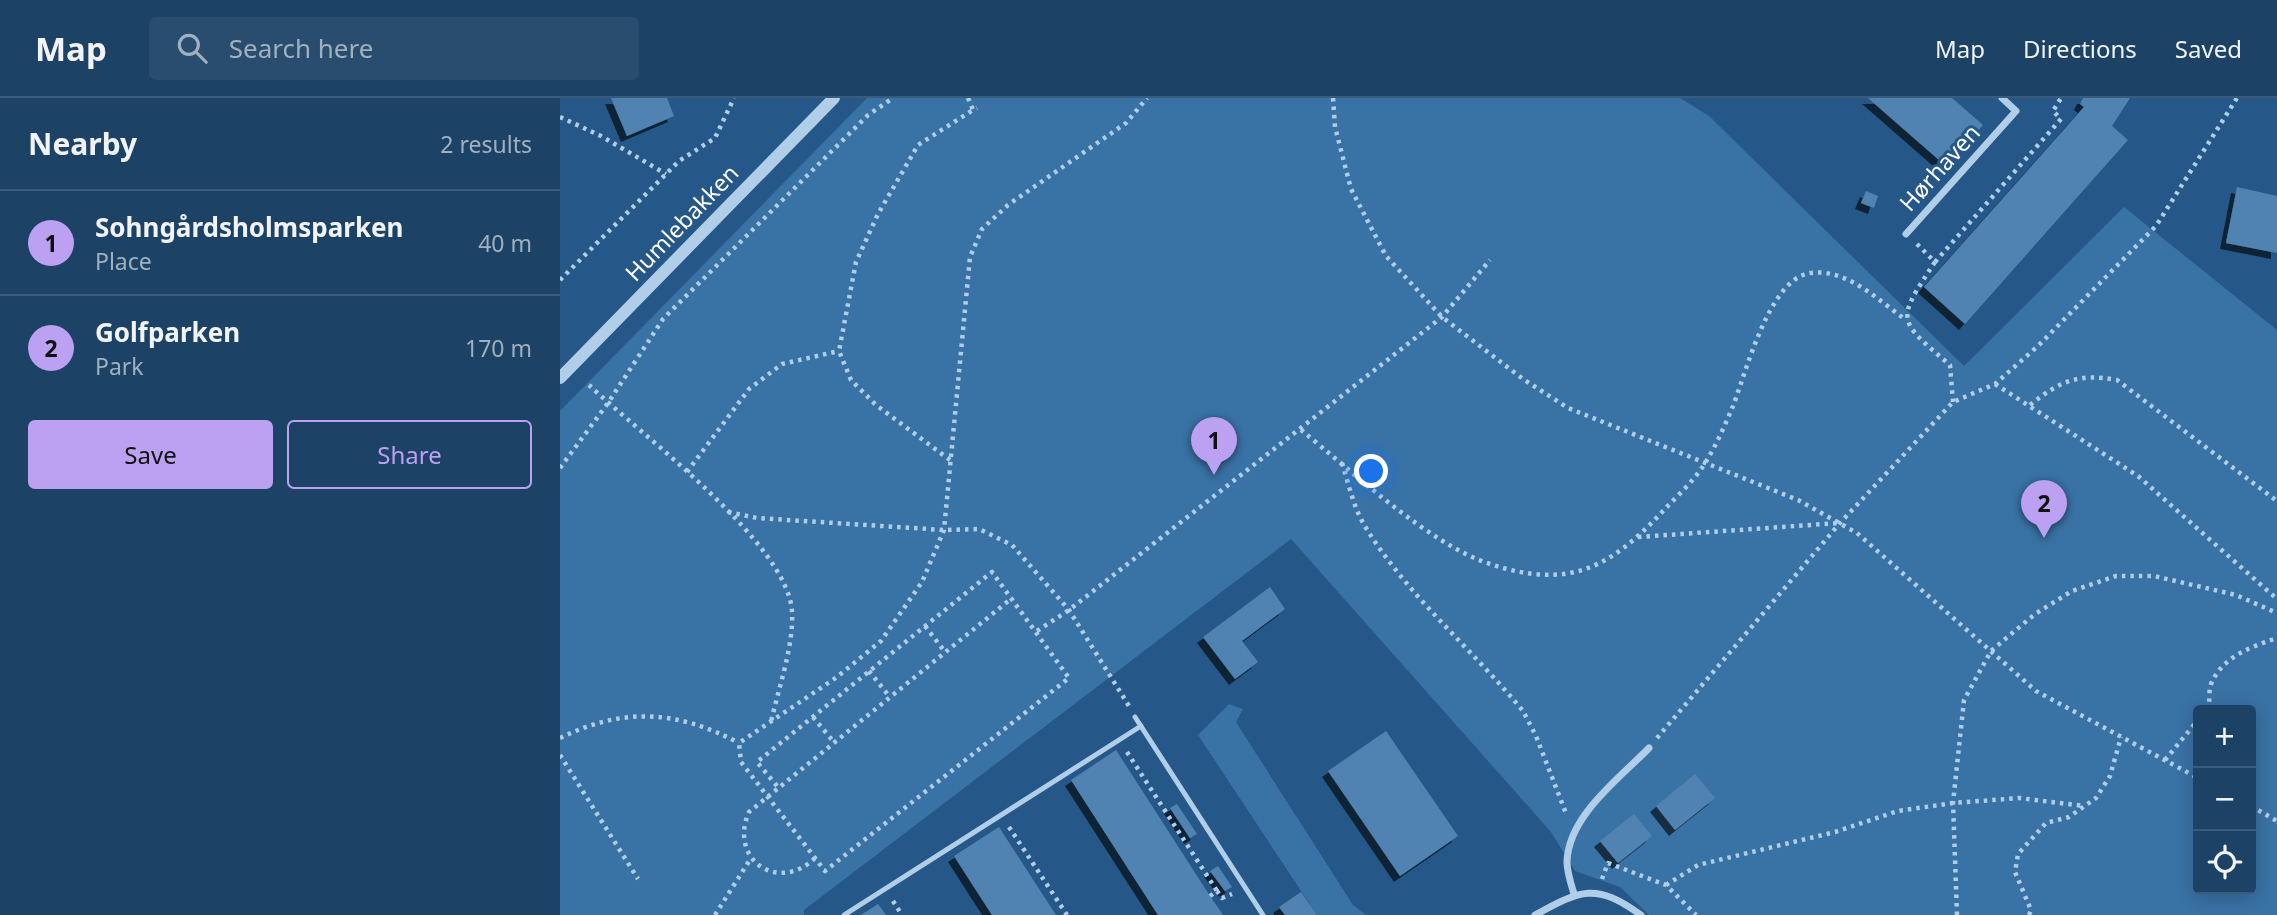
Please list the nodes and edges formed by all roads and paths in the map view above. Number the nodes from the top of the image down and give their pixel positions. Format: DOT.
graph roads {
  1 [pos="734,98"];
  2 [pos="834,98"];
  3 [pos="892,98"];
  4 [pos="968,98"];
  5 [pos="1147,98"];
  6 [pos="1333,98"];
  7 [pos="2001,98"];
  8 [pos="2061,98"];
  9 [pos="2237,98"];
  10 [pos="560,117"];
  11 [pos="666,174"];
  12 [pos="1906,234"];
  13 [pos="1490,260"];
  14 [pos="1936,262"];
  15 [pos="560,280"];
  16 [pos="1442,317"];
  17 [pos="1906,320"];
  18 [pos="839,351"];
  19 [pos="560,378"];
  20 [pos="1995,383"];
  21 [pos="589,385"];
  22 [pos="1953,402"];
  23 [pos="608,403"];
  24 [pos="2029,405"];
  25 [pos="1301,430"];
  26 [pos="951,461"];
  27 [pos="1342,463"];
  28 [pos="1704,464"];
  29 [pos="560,468"];
  30 [pos="687,472"];
  31 [pos="2277,501"];
  32 [pos="728,512"];
  33 [pos="1840,523"];
  34 [pos="944,530"];
  35 [pos="1638,537"];
  36 [pos="1012,598"];
  37 [pos="2277,598"];
  38 [pos="1069,610"];
  39 [pos="2277,613"];
  40 [pos="925,626"];
  41 [pos="1037,631"];
  42 [pos="2277,638"];
  43 [pos="1991,651"];
  44 [pos="945,652"];
  45 [pos="869,671"];
  46 [pos="889,696"];
  47 [pos="2208,705"];
  48 [pos="813,717"];
  49 [pos="1135,717"];
  50 [pos="771,723"];
  51 [pos="1141,726"];
  52 [pos="2193,726"];
  53 [pos="2121,737"];
  54 [pos="560,738"];
  55 [pos="1119,740"];
  56 [pos="833,741"];
  57 [pos="739,743"];
  58 [pos="1649,747"];
  59 [pos="560,755"];
  60 [pos="2165,760"];
  61 [pos="2193,775"];
  62 [pos="777,786"];
  63 [pos="768,796"];
  64 [pos="1953,803"];
  65 [pos="2084,806"];
  66 [pos="2256,809"];
  67 [pos="1001,815"];
  68 [pos="2277,821"];
  69 [pos="1575,832"];
  70 [pos="751,858"];
  71 [pos="815,859"];
  72 [pos="638,879"];
  73 [pos="1666,884"];
  74 [pos="1246,888"];
  75 [pos="1217,891"];
  76 [pos="1597,892"];
  77 [pos="1574,894"];
  78 [pos="1210,896"];
  79 [pos="715,915"];
  80 [pos="844,915"];
  81 [pos="1067,915"];
  82 [pos="1264,915"];
  83 [pos="1535,915"];
  84 [pos="1641,915"];
  85 [pos="1696,915"];
  86 [pos="1957,915"];
  87 [pos="2029,915"];
  1 -- 11 [label="path"];
  2 -- 19 [label="street, Humlebakken"];
  3 -- 23 [label="path"];
  4 -- 18 [label="path"];
  5 -- 26 [label="path"];
  6 -- 16 [label="path"];
  7 -- 12 [label="street, Hørhaven"];
  8 -- 14 [label="path"];
  9 -- 20 [label="path"];
  10 -- 11 [label="path"];
  11 -- 15 [label="path"];
  12 -- 14 [label="path"];
  13 -- 16 [label="path"];
  14 -- 17 [label="path"];
  16 -- 25 [label="path"];
  16 -- 28 [label="path"];
  17 -- 22 [label="path"];
  17 -- 28 [label="path"];
  18 -- 26 [label="path"];
  18 -- 30 [label="path"];
  20 -- 22 [label="path"];
  20 -- 24 [label="path"];
  21 -- 23 [label="path"];
  22 -- 33 [label="path"];
  23 -- 29 [label="path"];
  23 -- 30 [label="path"];
  24 -- 31 [label="path"];
  24 -- 37 [label="path"];
  25 -- 27 [label="path"];
  25 -- 38 [label="path"];
  26 -- 34 [label="path"];
  27 -- 35 [label="path"];
  27 -- 69 [label="path"];
  28 -- 33 [label="path"];
  28 -- 35 [label="path"];
  30 -- 32 [label="path"];
  32 -- 34 [label="path"];
  32 -- 50 [label="path"];
  33 -- 35 [label="path"];
  33 -- 43 [label="path"];
  33 -- 58 [label="path"];
  34 -- 38 [label="path"];
  34 -- 50 [label="path"];
  36 -- 40 [label="path"];
  36 -- 41 [label="path"];
  36 -- 44 [label="path"];
  38 -- 41 [label="path"];
  38 -- 49 [label="path"];
  39 -- 43 [label="path"];
  40 -- 44 [label="path"];
  40 -- 45 [label="path"];
  41 -- 71 [label="path"];
  42 -- 47 [label="path"];
  43 -- 53 [label="path"];
  43 -- 64 [label="path"];
  44 -- 46 [label="path"];
  45 -- 46 [label="path"];
  45 -- 48 [label="path"];
  46 -- 56 [label="path"];
  48 -- 56 [label="path"];
  48 -- 62 [label="path"];
  49 -- 51 [label="lane"];
  50 -- 57 [label="path"];
  51 -- 55 [label="lane"];
  51 -- 74 [label="lane"];
  52 -- 60 [label="path"];
  53 -- 60 [label="path"];
  53 -- 65 [label="path"];
  54 -- 57 [label="path"];
  55 -- 67 [label="lane"];
  55 -- 75 [label="path"];
  56 -- 62 [label="path"];
  57 -- 63 [label="path"];
  58 -- 69 [label="street"];
  59 -- 72 [label="path"];
  60 -- 61 [label="path"];
  62 -- 63 [label="path"];
  63 -- 70 [label="path"];
  63 -- 71 [label="path"];
  64 -- 65 [label="path"];
  64 -- 73 [label="path"];
  64 -- 86 [label="path"];
  65 -- 87 [label="path"];
  66 -- 68 [label="path"];
  67 -- 80 [label="lane"];
  67 -- 81 [label="path"];
  69 -- 77 [label="street"];
  70 -- 71 [label="path"];
  70 -- 79 [label="path"];
  73 -- 76 [label="path"];
  73 -- 85 [label="path"];
  74 -- 75 [label="path"];
  74 -- 82 [label="lane"];
  75 -- 78 [label="path"];
  76 -- 77 [label="street"];
  76 -- 84 [label="street"];
  77 -- 83 [label="street"];
}
